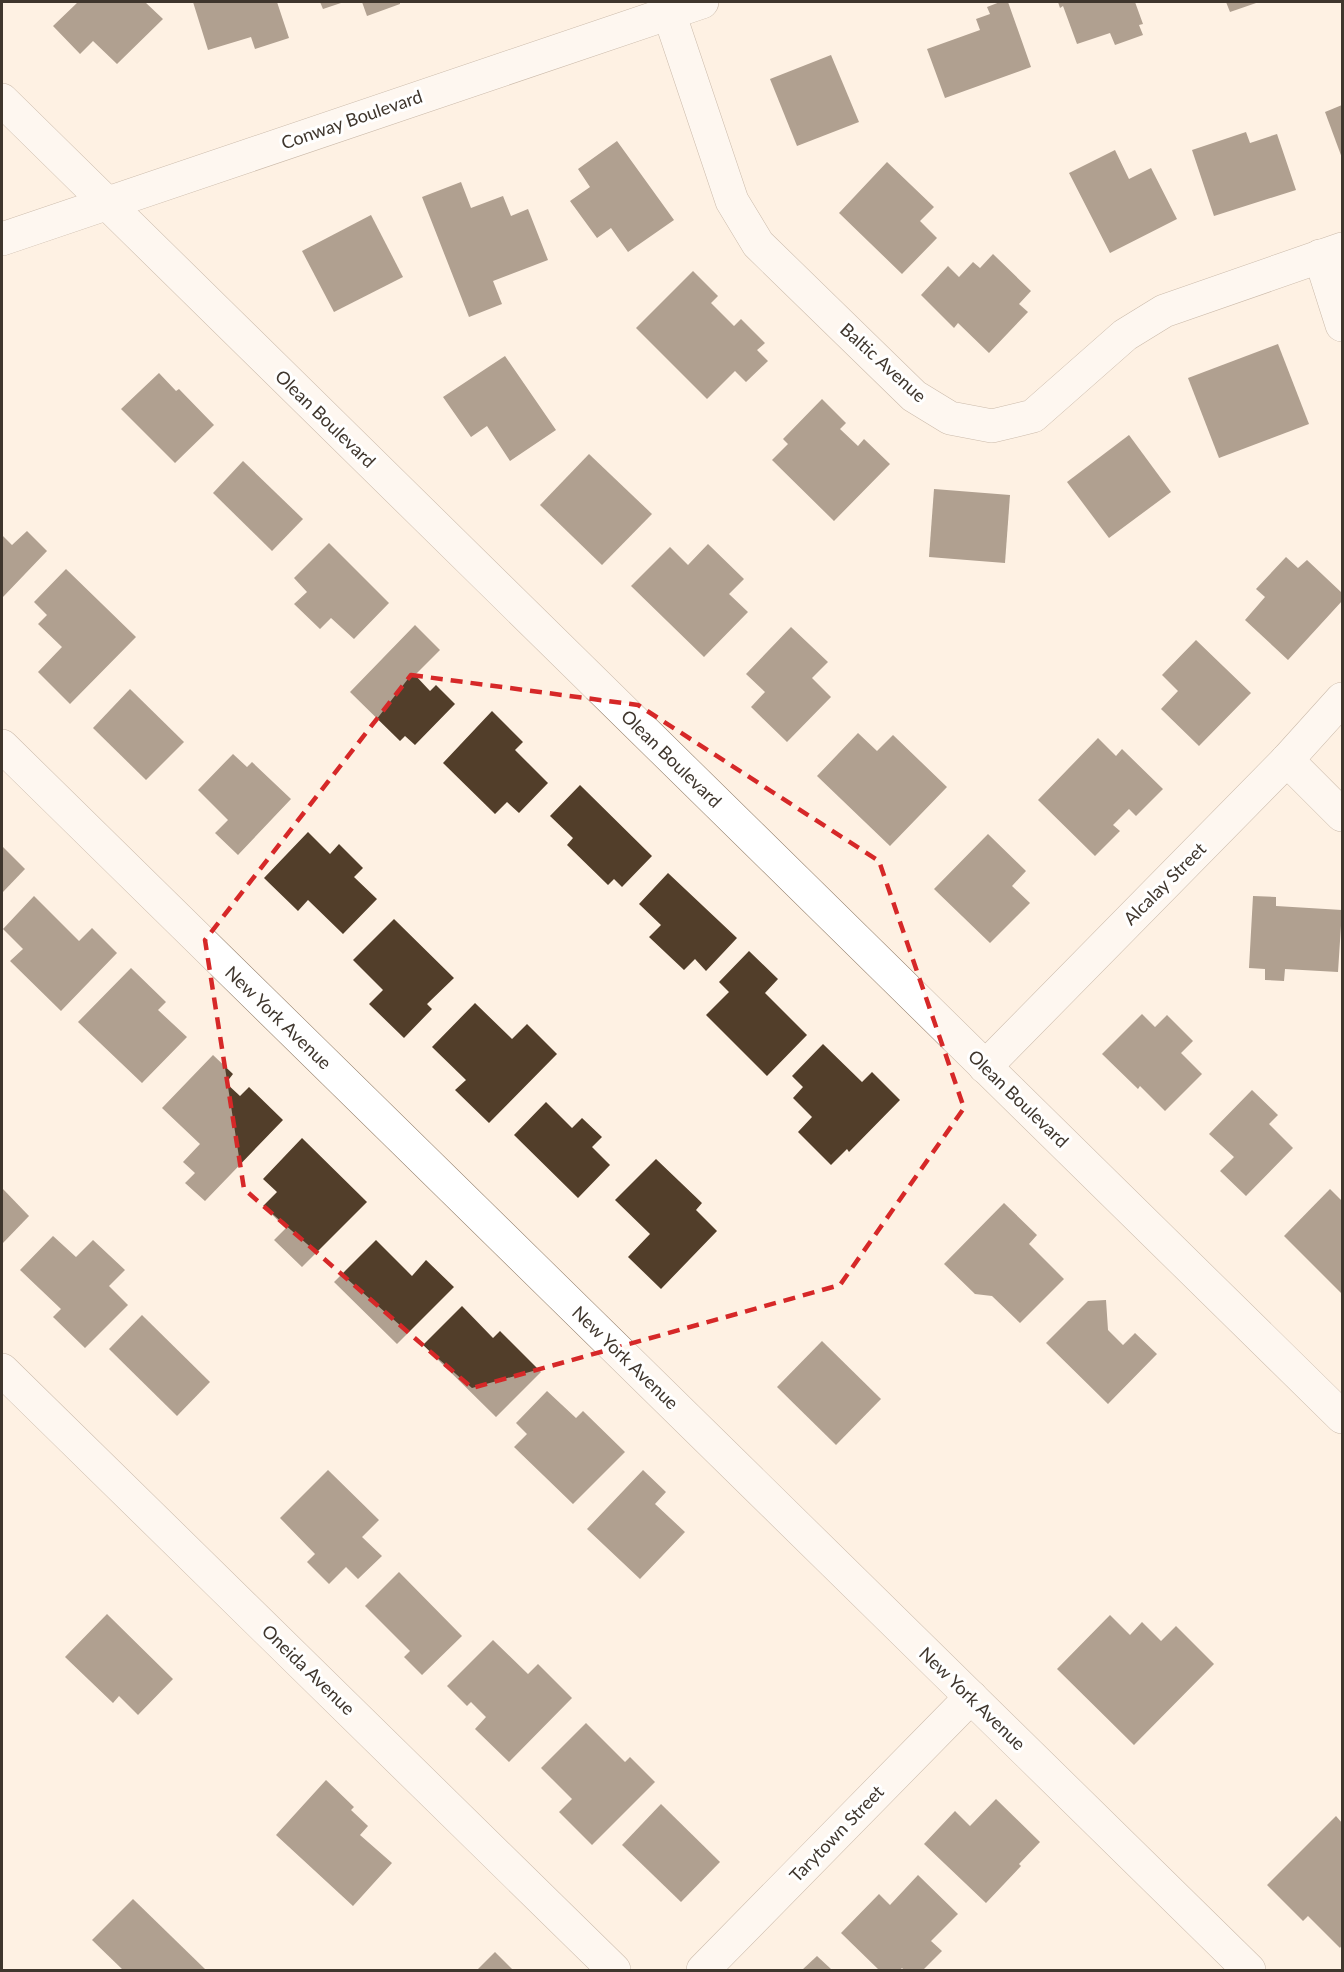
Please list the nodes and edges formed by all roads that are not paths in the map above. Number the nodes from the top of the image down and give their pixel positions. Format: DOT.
graph roads {
  1 [pos="702,2"];
  2 [pos="669,13"];
  3 [pos="2,100"];
  4 [pos="105,204"];
  5 [pos="2,239"];
  6 [pos="1331,252"];
  7 [pos="1342,325"];
  8 [pos="1342,699"];
  9 [pos="2,746"];
  10 [pos="1287,760"];
  11 [pos="1342,815"];
  12 [pos="985,1067"];
  13 [pos="2,1370"];
  14 [pos="1342,1417"];
  15 [pos="971,1697"];
  16 [pos="614,1971"];
  17 [pos="703,1971"];
  18 [pos="1249,1971"];
  1 -- 2 [label="street, Conway Boulevard"];
  2 -- 4 [label="street, Conway Boulevard"];
  2 -- 6 [label="street, Baltic Avenue"];
  3 -- 4 [label="street, Olean Boulevard"];
  4 -- 5 [label="street, Conway Boulevard"];
  4 -- 12 [label="street, Olean Boulevard"];
  6 -- 7 [label="street"];
  8 -- 10 [label="street, Alcalay Street"];
  9 -- 15 [label="street, New York Avenue"];
  10 -- 11 [label="street"];
  10 -- 12 [label="street, Alcalay Street"];
  12 -- 14 [label="street, Olean Boulevard"];
  13 -- 16 [label="street, Oneida Avenue"];
  15 -- 17 [label="street, Tarytown Street"];
  15 -- 18 [label="street, New York Avenue"];
}
